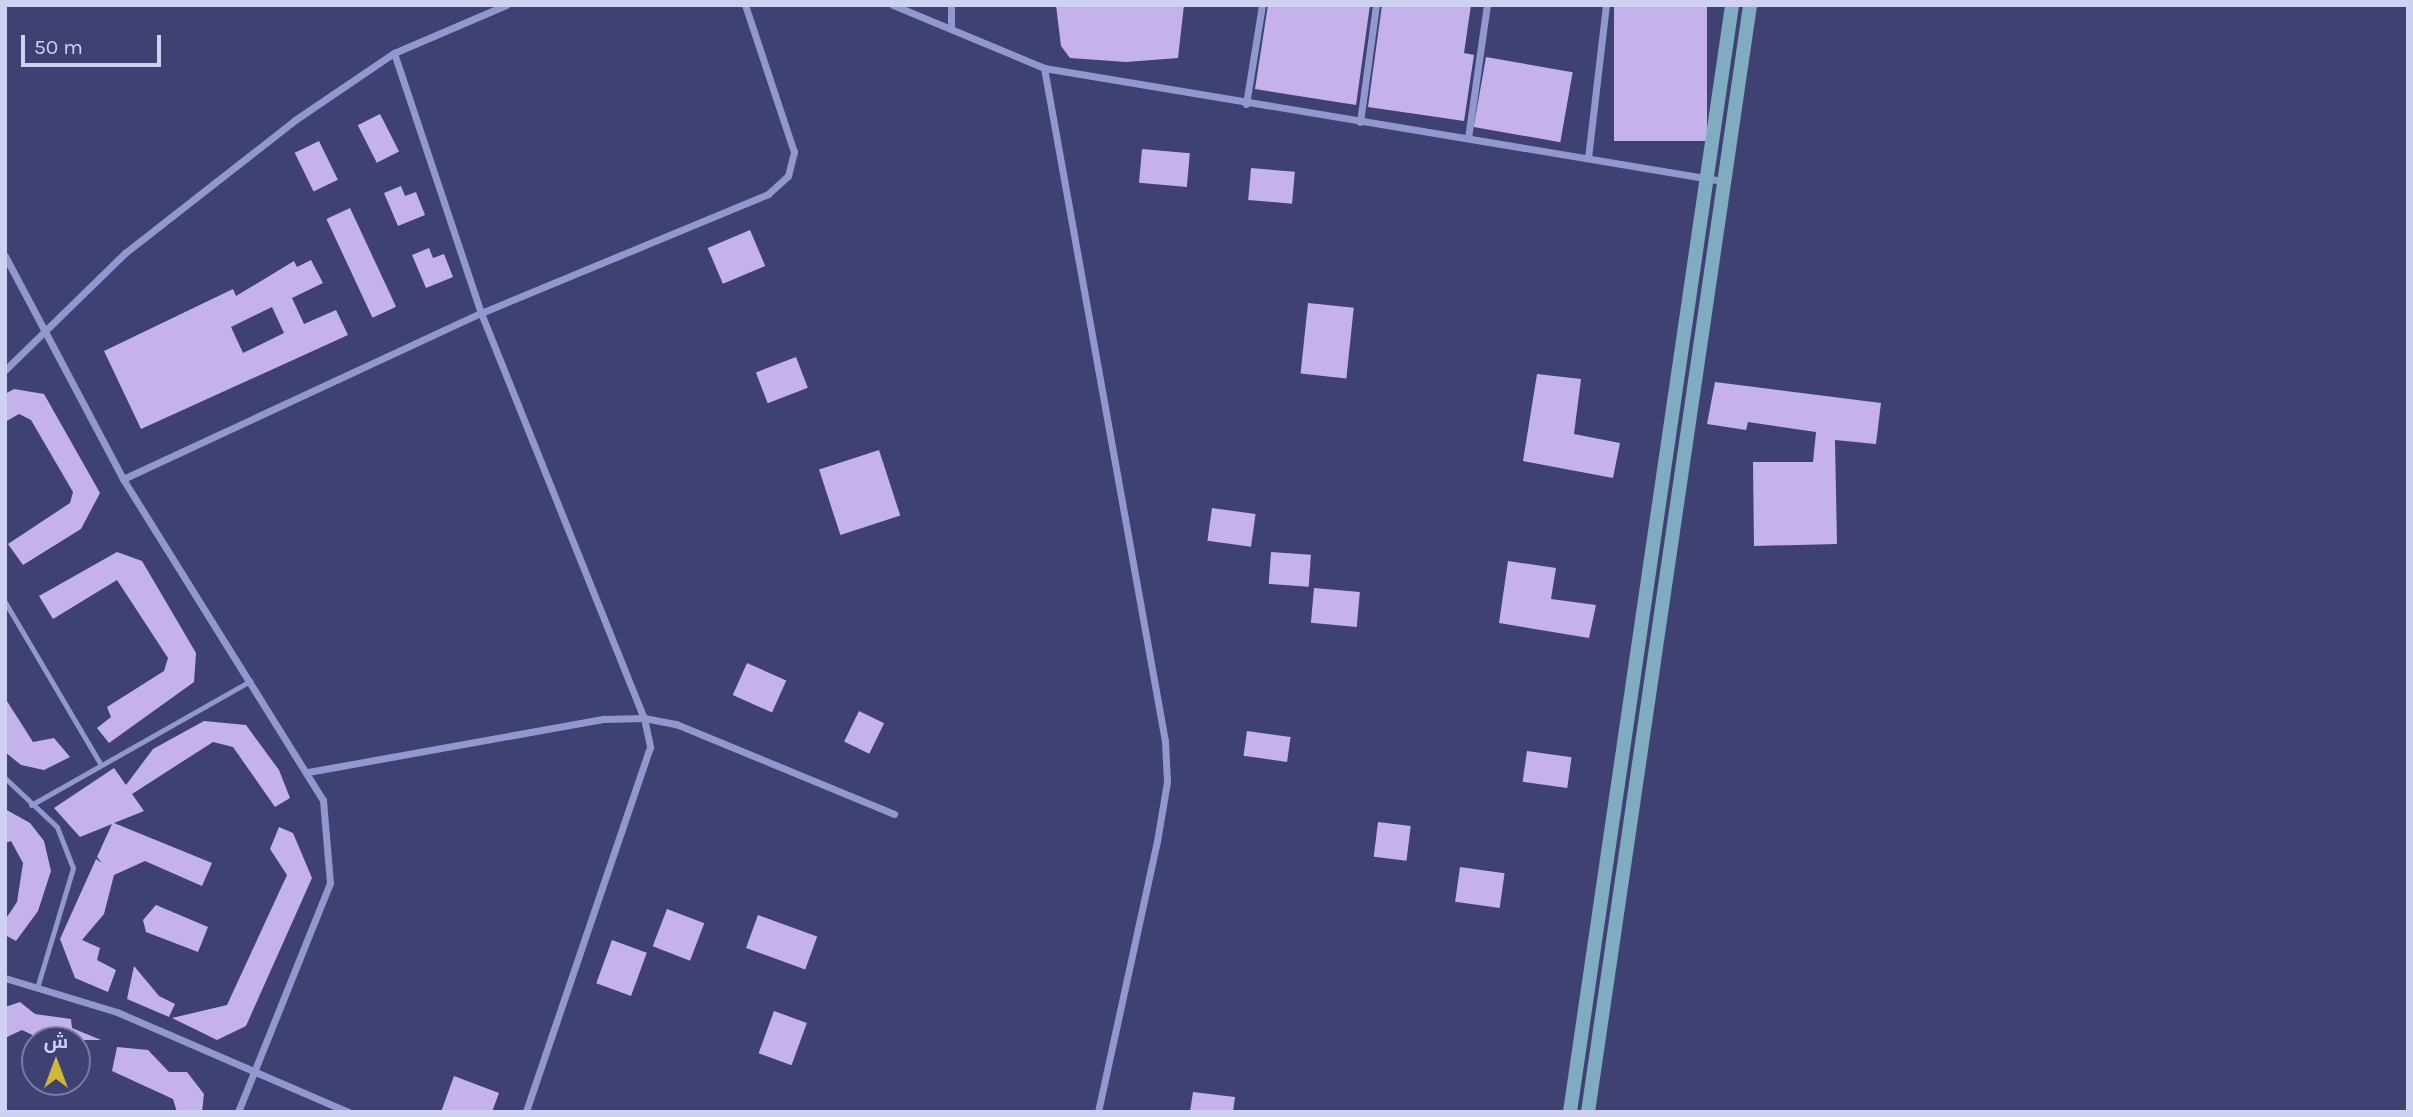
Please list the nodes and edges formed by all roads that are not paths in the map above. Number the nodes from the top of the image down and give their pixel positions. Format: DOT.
graph roads {
  1 [pos="506,5"];
  2 [pos="745,5"];
  3 [pos="893,5"];
  4 [pos="951,5"];
  5 [pos="1262,5"];
  6 [pos="1376,5"];
  7 [pos="1487,5"];
  8 [pos="1606,5"];
  9 [pos="1732,5"];
  10 [pos="1750,5"];
  11 [pos="951,29"];
  12 [pos="394,53"];
  13 [pos="1044,68"];
  14 [pos="1246,104"];
  15 [pos="1360,122"];
  16 [pos="1468,138"];
  17 [pos="1588,158"];
  18 [pos="1704,178"];
  19 [pos="1723,181"];
  20 [pos="5,256"];
  21 [pos="481,313"];
  22 [pos="44,338"];
  23 [pos="5,370"];
  24 [pos="123,479"];
  25 [pos="5,602"];
  26 [pos="250,681"];
  27 [pos="645,718"];
  28 [pos="101,765"];
  29 [pos="308,772"];
  30 [pos="5,778"];
  31 [pos="31,805"];
  32 [pos="894,814"];
  33 [pos="5,978"];
  34 [pos="38,985"];
  35 [pos="255,1072"];
  36 [pos="238,1112"];
  37 [pos="348,1112"];
  38 [pos="526,1112"];
  39 [pos="1098,1112"];
  40 [pos="1570,1112"];
  41 [pos="1588,1112"];
  1 -- 12 [label="street"];
  2 -- 21 [label="street"];
  3 -- 11 [label="street"];
  4 -- 11 [label="street"];
  5 -- 14 [label="street"];
  6 -- 15 [label="street"];
  7 -- 16 [label="street"];
  8 -- 17 [label="street"];
  9 -- 18 [label="main road"];
  10 -- 19 [label="main road"];
  11 -- 13 [label="street"];
  12 -- 21 [label="street"];
  12 -- 22 [label="street"];
  13 -- 14 [label="street"];
  13 -- 39 [label="street"];
  14 -- 15 [label="street"];
  15 -- 16 [label="street"];
  16 -- 17 [label="street"];
  17 -- 18 [label="street"];
  18 -- 19 [label="street"];
  18 -- 40 [label="main road"];
  19 -- 41 [label="main road"];
  20 -- 22 [label="street"];
  21 -- 24 [label="street"];
  21 -- 27 [label="street"];
  22 -- 23 [label="street"];
  22 -- 24 [label="street"];
  24 -- 26 [label="street"];
  25 -- 28 [label="lane"];
  26 -- 28 [label="lane"];
  26 -- 29 [label="street"];
  27 -- 29 [label="street"];
  27 -- 32 [label="street"];
  27 -- 38 [label="street"];
  28 -- 31 [label="lane"];
  29 -- 35 [label="street"];
  30 -- 31 [label="lane"];
  31 -- 34 [label="lane"];
  33 -- 34 [label="street"];
  34 -- 35 [label="street"];
  35 -- 36 [label="street"];
  35 -- 37 [label="street"];
}
